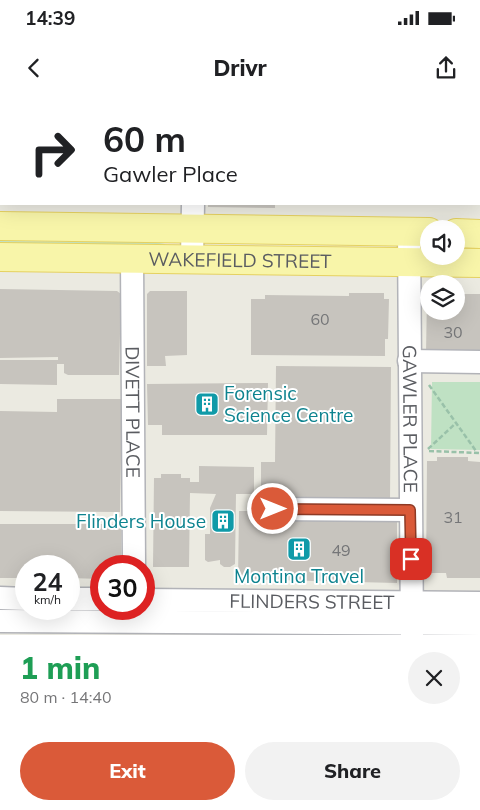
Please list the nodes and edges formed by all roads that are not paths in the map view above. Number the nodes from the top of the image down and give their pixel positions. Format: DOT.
graph roads {
  1 [pos="192,216"];
  2 [pos="0,226"];
  3 [pos="419,232"];
  4 [pos="465,233"];
  5 [pos="480,234"];
  6 [pos="0,257"];
  7 [pos="132,258"];
  8 [pos="192,259"];
  9 [pos="409,262"];
  10 [pos="480,263"];
  11 [pos="409,361"];
  12 [pos="480,362"];
  13 [pos="273,509"];
  14 [pos="410,510"];
  15 [pos="134,555"];
  16 [pos="0,598"];
  17 [pos="15,599"];
  18 [pos="155,600"];
  19 [pos="232,601"];
  20 [pos="480,603"];
  21 [pos="155,618"];
  22 [pos="15,619"];
  23 [pos="412,620"];
  24 [pos="0,621"];
  25 [pos="480,624"];
  26 [pos="231,629"];
  1 -- 2 [label="main road, WAKEFIELD STREET"];
  1 -- 3 [label="main road, WAKEFIELD STREET"];
  1 -- 8 [label="street"];
  3 -- 9 [label="street, GAWLER PLACE"];
  4 -- 5 [label="main road"];
  6 -- 7 [label="main road, WAKEFIELD STREET"];
  7 -- 8 [label="main road, WAKEFIELD STREET"];
  7 -- 15 [label="street, DIVETT PLACE"];
  8 -- 9 [label="main road, WAKEFIELD STREET"];
  9 -- 10 [label="main road, WAKEFIELD STREET"];
  9 -- 11 [label="street, GAWLER PLACE"];
  11 -- 12 [label="street"];
  11 -- 14 [label="street, GAWLER PLACE"];
  13 -- 14 [label="street"];
  14 -- 23 [label="street, GAWLER PLACE"];
  16 -- 17 [label="street"];
  18 -- 19 [label="street, FLINDERS STREET"];
  19 -- 23 [label="street, FLINDERS STREET"];
  19 -- 26 [label="street"];
  20 -- 23 [label="street, FLINDERS STREET"];
  21 -- 26 [label="street, FLINDERS STREET"];
  22 -- 24 [label="street, FLINDERS STREET"];
  23 -- 25 [label="street, FLINDERS STREET"];
  23 -- 26 [label="street, FLINDERS STREET"];
}
